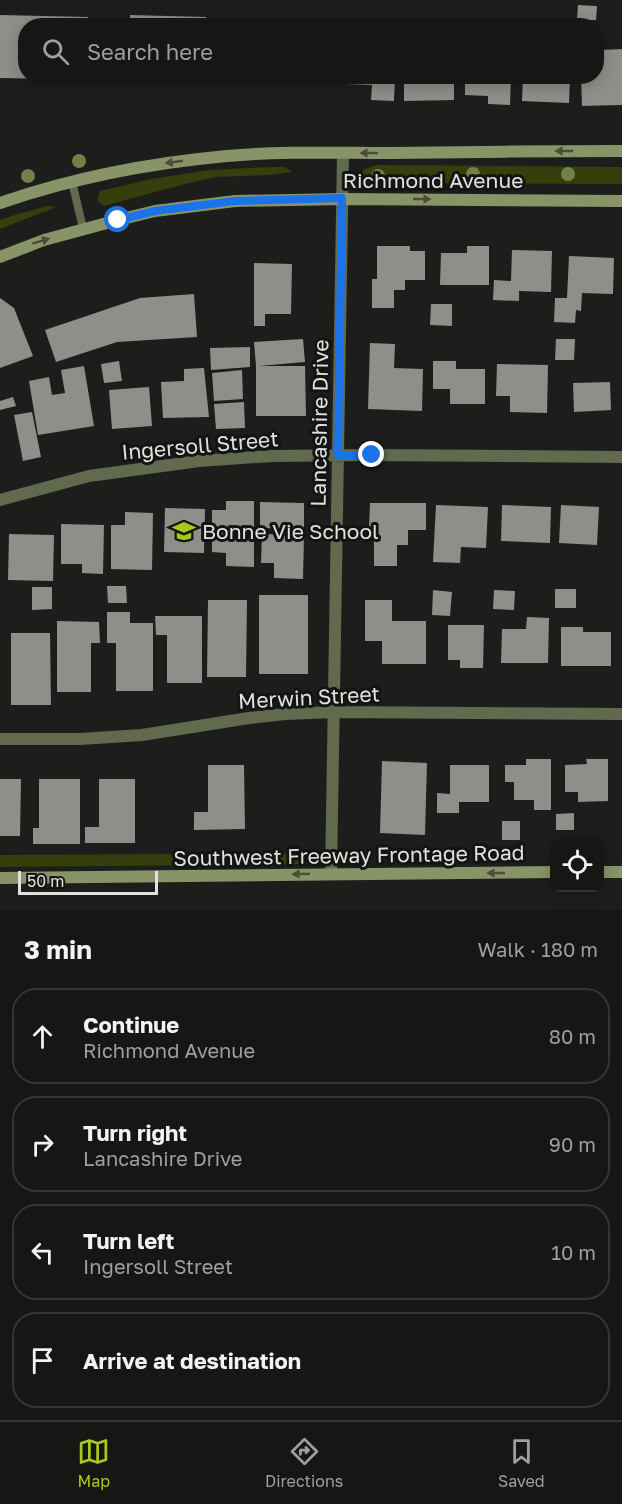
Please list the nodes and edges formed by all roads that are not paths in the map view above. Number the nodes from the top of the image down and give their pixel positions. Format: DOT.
graph roads {
  1 [pos="622,151"];
  2 [pos="343,153"];
  3 [pos="72,182"];
  4 [pos="342,198"];
  5 [pos="622,201"];
  6 [pos="0,203"];
  7 [pos="83,228"];
  8 [pos="0,257"];
  9 [pos="338,455"];
  10 [pos="622,457"];
  11 [pos="0,500"];
  12 [pos="334,712"];
  13 [pos="622,714"];
  14 [pos="0,739"];
  15 [pos="550,872"];
  16 [pos="604,872"];
  17 [pos="622,872"];
  18 [pos="331,874"];
  19 [pos="0,878"];
  1 -- 2 [label="main road, Richmond Avenue, one-way"];
  2 -- 3 [label="main road, Richmond Avenue, one-way"];
  2 -- 4 [label="street, Lancashire Drive"];
  3 -- 6 [label="main road, Richmond Avenue"];
  3 -- 7 [label="lane"];
  4 -- 5 [label="main road, Richmond Avenue, one-way"];
  4 -- 7 [label="main road, Richmond Avenue"];
  4 -- 9 [label="street, Lancashire Drive"];
  8 -- 7 [label="main road, Richmond Avenue, one-way"];
  9 -- 10 [label="street, Ingersoll Street"];
  9 -- 11 [label="street, Ingersoll Street"];
  9 -- 12 [label="street, Lancashire Drive"];
  12 -- 13 [label="street, Merwin Street"];
  12 -- 14 [label="street, Merwin Street"];
  12 -- 18 [label="street, Lancashire Drive"];
  15 -- 18 [label="main road, Southwest Freeway Frontage Road, one-way"];
  16 -- 17 [label="main road"];
  18 -- 19 [label="main road, Southwest Freeway Frontage Road, one-way"];
}
